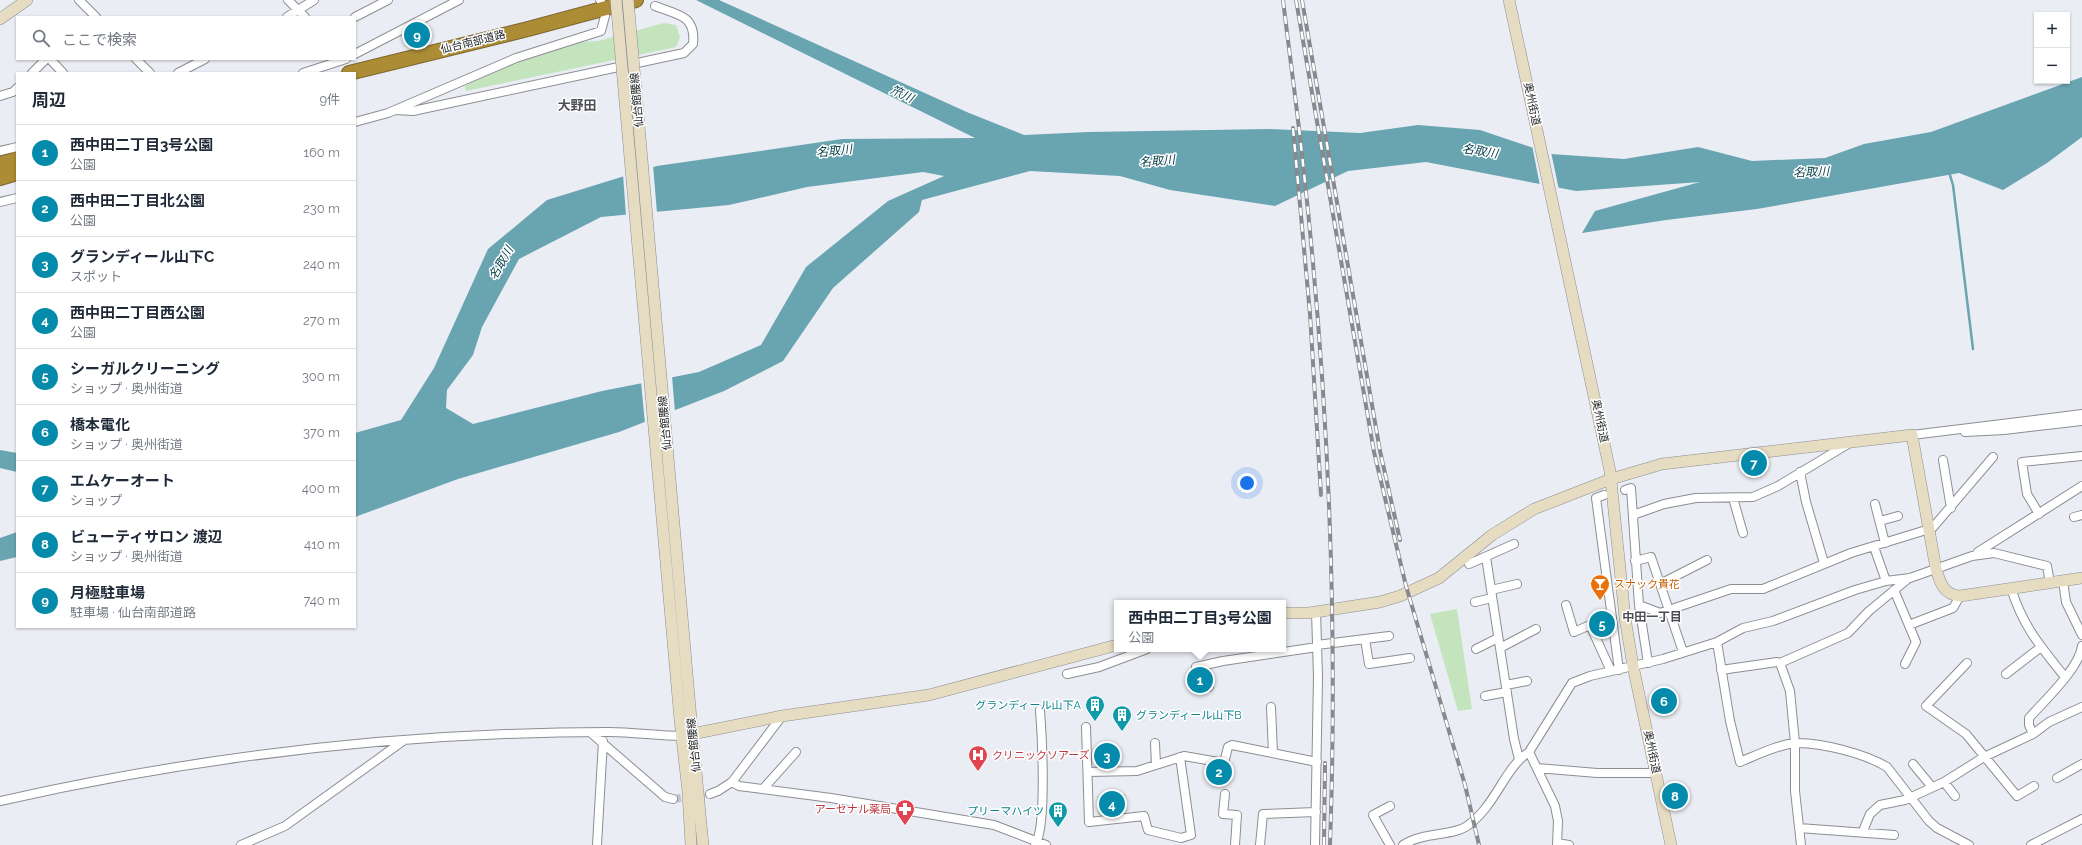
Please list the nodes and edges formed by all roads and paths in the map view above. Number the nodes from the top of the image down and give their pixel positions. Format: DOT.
graph roads {
  1 [pos="27,0"];
  2 [pos="79,0"];
  3 [pos="288,0"];
  4 [pos="314,0"];
  5 [pos="388,0"];
  6 [pos="459,0"];
  7 [pos="616,0"];
  8 [pos="628,0"];
  9 [pos="636,0"];
  10 [pos="1509,0"];
  11 [pos="655,6"];
  12 [pos="302,14"];
  13 [pos="92,16"];
  14 [pos="356,16"];
  15 [pos="605,16"];
  16 [pos="0,19"];
  17 [pos="528,29"];
  18 [pos="356,53"];
  19 [pos="45,60"];
  20 [pos="51,60"];
  21 [pos="137,60"];
  22 [pos="203,60"];
  23 [pos="337,61"];
  24 [pos="33,72"];
  25 [pos="62,72"];
  26 [pos="149,72"];
  27 [pos="180,72"];
  28 [pos="306,72"];
  29 [pos="352,72"];
  30 [pos="356,79"];
  31 [pos="16,89"];
  32 [pos="0,96"];
  33 [pos="395,110"];
  34 [pos="356,122"];
  35 [pos="16,147"];
  36 [pos="0,151"];
  37 [pos="16,159"];
  38 [pos="0,164"];
  39 [pos="16,173"];
  40 [pos="0,178"];
  41 [pos="16,198"];
  42 [pos="0,202"];
  43 [pos="2082,414"];
  44 [pos="2082,421"];
  45 [pos="1912,435"];
  46 [pos="1851,442"];
  47 [pos="2082,456"];
  48 [pos="1993,457"];
  49 [pos="1943,460"];
  50 [pos="1800,472"];
  51 [pos="1611,475"];
  52 [pos="2082,486"];
  53 [pos="1625,490"];
  54 [pos="1604,495"];
  55 [pos="1733,498"];
  56 [pos="1875,504"];
  57 [pos="1951,508"];
  58 [pos="2039,514"];
  59 [pos="1633,515"];
  60 [pos="1898,516"];
  61 [pos="1880,521"];
  62 [pos="1926,532"];
  63 [pos="1744,533"];
  64 [pos="1885,543"];
  65 [pos="1514,544"];
  66 [pos="1874,547"];
  67 [pos="1972,556"];
  68 [pos="1486,557"];
  69 [pos="1707,560"];
  70 [pos="1635,562"];
  71 [pos="1824,563"];
  72 [pos="1469,564"];
  73 [pos="1936,569"];
  74 [pos="1910,578"];
  75 [pos="2082,578"];
  76 [pos="1886,581"];
  77 [pos="2063,581"];
  78 [pos="2050,583"];
  79 [pos="1517,584"];
  80 [pos="1660,584"];
  81 [pos="2011,588"];
  82 [pos="1894,590"];
  83 [pos="1491,594"];
  84 [pos="1960,596"];
  85 [pos="1475,602"];
  86 [pos="1566,605"];
  87 [pos="1639,605"];
  88 [pos="1668,610"];
  89 [pos="1316,612"];
  90 [pos="1286,613"];
  91 [pos="1909,625"];
  92 [pos="1536,629"];
  93 [pos="2082,635"];
  94 [pos="1389,636"];
  95 [pos="1498,638"];
  96 [pos="1365,639"];
  97 [pos="1717,642"];
  98 [pos="1114,646"];
  99 [pos="1317,646"];
  100 [pos="2082,646"];
  101 [pos="2041,647"];
  102 [pos="1500,648"];
  103 [pos="1476,649"];
  104 [pos="2082,650"];
  105 [pos="1286,651"];
  106 [pos="1139,652"];
  107 [pos="1282,652"];
  108 [pos="1684,652"];
  109 [pos="1410,658"];
  110 [pos="1648,663"];
  111 [pos="1780,663"];
  112 [pos="1967,663"];
  113 [pos="1905,664"];
  114 [pos="1205,665"];
  115 [pos="1633,666"];
  116 [pos="1196,667"];
  117 [pos="1721,670"];
  118 [pos="1615,671"];
  119 [pos="1067,674"];
  120 [pos="2006,674"];
  121 [pos="2066,677"];
  122 [pos="1527,681"];
  123 [pos="1209,687"];
  124 [pos="1506,688"];
  125 [pos="1485,696"];
  126 [pos="1271,707"];
  127 [pos="2082,707"];
  128 [pos="1040,710"];
  129 [pos="782,716"];
  130 [pos="1086,727"];
  131 [pos="591,733"];
  132 [pos="2033,734"];
  133 [pos="687,736"];
  134 [pos="403,740"];
  135 [pos="602,741"];
  136 [pos="1155,743"];
  137 [pos="1795,743"];
  138 [pos="796,752"];
  139 [pos="1529,752"];
  140 [pos="1273,753"];
  141 [pos="1984,757"];
  142 [pos="1180,758"];
  143 [pos="1519,759"];
  144 [pos="1317,762"];
  145 [pos="1913,764"];
  146 [pos="2082,764"];
  147 [pos="1156,765"];
  148 [pos="1537,768"];
  149 [pos="1088,772"];
  150 [pos="1656,773"];
  151 [pos="2057,778"];
  152 [pos="732,782"];
  153 [pos="1944,782"];
  154 [pos="2034,786"];
  155 [pos="1932,787"];
  156 [pos="763,789"];
  157 [pos="710,794"];
  158 [pos="1225,794"];
  159 [pos="1955,796"];
  160 [pos="1911,798"];
  161 [pos="673,799"];
  162 [pos="0,801"];
  163 [pos="1390,806"];
  164 [pos="1316,812"];
  165 [pos="2082,819"];
  166 [pos="1799,828"];
  167 [pos="1863,831"];
  168 [pos="1894,835"];
  169 [pos="1036,843"];
  170 [pos="1557,844"];
  171 [pos="241,845"];
  172 [pos="597,845"];
  173 [pos="691,845"];
  174 [pos="704,845"];
  175 [pos="1046,845"];
  176 [pos="1235,845"];
  177 [pos="1260,845"];
  178 [pos="1315,845"];
  179 [pos="1390,845"];
  180 [pos="1403,845"];
  181 [pos="1569,845"];
  182 [pos="1670,845"];
  183 [pos="1801,845"];
  184 [pos="1969,845"];
  185 [pos="2031,845"];
  1 -- 16 [label="main road"];
  2 -- 13 [label="street"];
  3 -- 12 [label="street"];
  4 -- 12 [label="street"];
  5 -- 14 [label="street"];
  6 -- 18 [label="street"];
  7 -- 133 [label="main road, 仙台館腰線, bridge"];
  8 -- 133 [label="main road, 仙台館腰線, bridge"];
  9 -- 17 [label="highway, 仙台南部道路"];
  10 -- 51 [label="main road, 奥州街道"];
  11 -- 33 [label="street"];
  15 -- 33 [label="street"];
  17 -- 29 [label="highway, 仙台南部道路"];
  17 -- 30 [label="highway, 仙台南部道路"];
  19 -- 24 [label="street"];
  20 -- 25 [label="street"];
  21 -- 26 [label="street"];
  22 -- 27 [label="street"];
  23 -- 28 [label="street"];
  31 -- 32 [label="street"];
  33 -- 34 [label="street"];
  35 -- 36 [label="street"];
  37 -- 38 [label="highway"];
  39 -- 40 [label="highway"];
  41 -- 42 [label="street"];
  43 -- 45 [label="street"];
  44 -- 45 [label="street"];
  45 -- 46 [label="main road"];
  45 -- 62 [label="main road"];
  46 -- 50 [label="street"];
  46 -- 51 [label="main road"];
  47 -- 58 [label="street"];
  48 -- 57 [label="street"];
  49 -- 57 [label="street"];
  50 -- 55 [label="street"];
  50 -- 71 [label="street"];
  51 -- 89 [label="main road"];
  51 -- 115 [label="main road, 奥州街道"];
  52 -- 58 [label="street"];
  53 -- 59 [label="street"];
  54 -- 118 [label="street"];
  55 -- 59 [label="street"];
  55 -- 63 [label="street"];
  56 -- 61 [label="street"];
  57 -- 62 [label="street"];
  58 -- 67 [label="street"];
  59 -- 70 [label="street"];
  60 -- 61 [label="street"];
  61 -- 64 [label="street"];
  62 -- 64 [label="street"];
  62 -- 73 [label="main road"];
  64 -- 66 [label="street"];
  65 -- 68 [label="street"];
  66 -- 71 [label="street"];
  66 -- 76 [label="street"];
  67 -- 73 [label="street"];
  67 -- 78 [label="street"];
  68 -- 72 [label="street"];
  68 -- 83 [label="street"];
  69 -- 80 [label="street"];
  70 -- 80 [label="street"];
  70 -- 87 [label="street"];
  71 -- 88 [label="street"];
  73 -- 74 [label="street"];
  73 -- 84 [label="main road"];
  74 -- 76 [label="street"];
  74 -- 82 [label="street"];
  75 -- 77 [label="main road"];
  76 -- 97 [label="street"];
  77 -- 78 [label="main road"];
  77 -- 93 [label="street"];
  78 -- 81 [label="main road"];
  79 -- 83 [label="street"];
  80 -- 88 [label="street"];
  81 -- 84 [label="main road"];
  81 -- 101 [label="street"];
  82 -- 91 [label="street"];
  82 -- 111 [label="street"];
  83 -- 85 [label="street"];
  83 -- 95 [label="street"];
  84 -- 91 [label="street"];
  86 -- 118 [label="street"];
  87 -- 88 [label="street"];
  87 -- 110 [label="street"];
  88 -- 108 [label="street"];
  89 -- 90 [label="main road"];
  89 -- 99 [label="street"];
  91 -- 113 [label="street"];
  92 -- 102 [label="street"];
  94 -- 96 [label="street"];
  95 -- 102 [label="street"];
  95 -- 103 [label="street"];
  96 -- 99 [label="street"];
  96 -- 109 [label="street"];
  97 -- 108 [label="street"];
  97 -- 117 [label="street"];
  98 -- 129 [label="main road"];
  99 -- 105 [label="street"];
  99 -- 144 [label="street"];
  100 -- 104 [label="street"];
  101 -- 120 [label="street"];
  101 -- 121 [label="street"];
  102 -- 124 [label="street"];
  104 -- 121 [label="street"];
  106 -- 119 [label="street"];
  107 -- 114 [label="street"];
  108 -- 110 [label="street"];
  110 -- 115 [label="street"];
  111 -- 117 [label="street"];
  111 -- 137 [label="street"];
  112 -- 141 [label="street"];
  114 -- 116 [label="street"];
  114 -- 123 [label="street"];
  115 -- 118 [label="street"];
  115 -- 150 [label="main road, 奥州街道"];
  117 -- 137 [label="street"];
  118 -- 139 [label="street"];
  121 -- 132 [label="street"];
  122 -- 124 [label="street"];
  124 -- 125 [label="street"];
  124 -- 143 [label="street"];
  126 -- 140 [label="street"];
  127 -- 132 [label="street"];
  128 -- 169 [label="street"];
  129 -- 133 [label="main road"];
  129 -- 152 [label="street"];
  130 -- 149 [label="street"];
  131 -- 133 [label="street"];
  131 -- 134 [label="street"];
  131 -- 135 [label="street"];
  132 -- 141 [label="street"];
  133 -- 173 [label="main road, 仙台館腰線"];
  133 -- 174 [label="main road, 仙台館腰線"];
  134 -- 162 [label="street"];
  134 -- 171 [label="street"];
  135 -- 161 [label="street"];
  135 -- 172 [label="street"];
  136 -- 147 [label="street"];
  137 -- 160 [label="street"];
  137 -- 166 [label="street"];
  138 -- 156 [label="street"];
  139 -- 143 [label="street"];
  139 -- 148 [label="street"];
  140 -- 142 [label="street"];
  140 -- 144 [label="street"];
  141 -- 153 [label="street"];
  141 -- 154 [label="street"];
  142 -- 147 [label="street"];
  142 -- 149 [label="street"];
  143 -- 180 [label="street"];
  144 -- 164 [label="street"];
  145 -- 155 [label="street"];
  146 -- 151 [label="street"];
  147 -- 149 [label="street"];
  148 -- 150 [label="street"];
  148 -- 170 [label="street"];
  150 -- 182 [label="main road, 奥州街道"];
  152 -- 156 [label="street"];
  152 -- 157 [label="street"];
  153 -- 155 [label="street"];
  153 -- 159 [label="street"];
  155 -- 160 [label="street"];
  156 -- 169 [label="street"];
  158 -- 176 [label="street"];
  160 -- 167 [label="street"];
  160 -- 184 [label="street"];
  163 -- 179 [label="street"];
  164 -- 177 [label="street"];
  164 -- 178 [label="street"];
  165 -- 185 [label="street"];
  166 -- 167 [label="street"];
  166 -- 183 [label="street"];
  167 -- 168 [label="street"];
  169 -- 175 [label="street"];
  170 -- 181 [label="street"];
}
